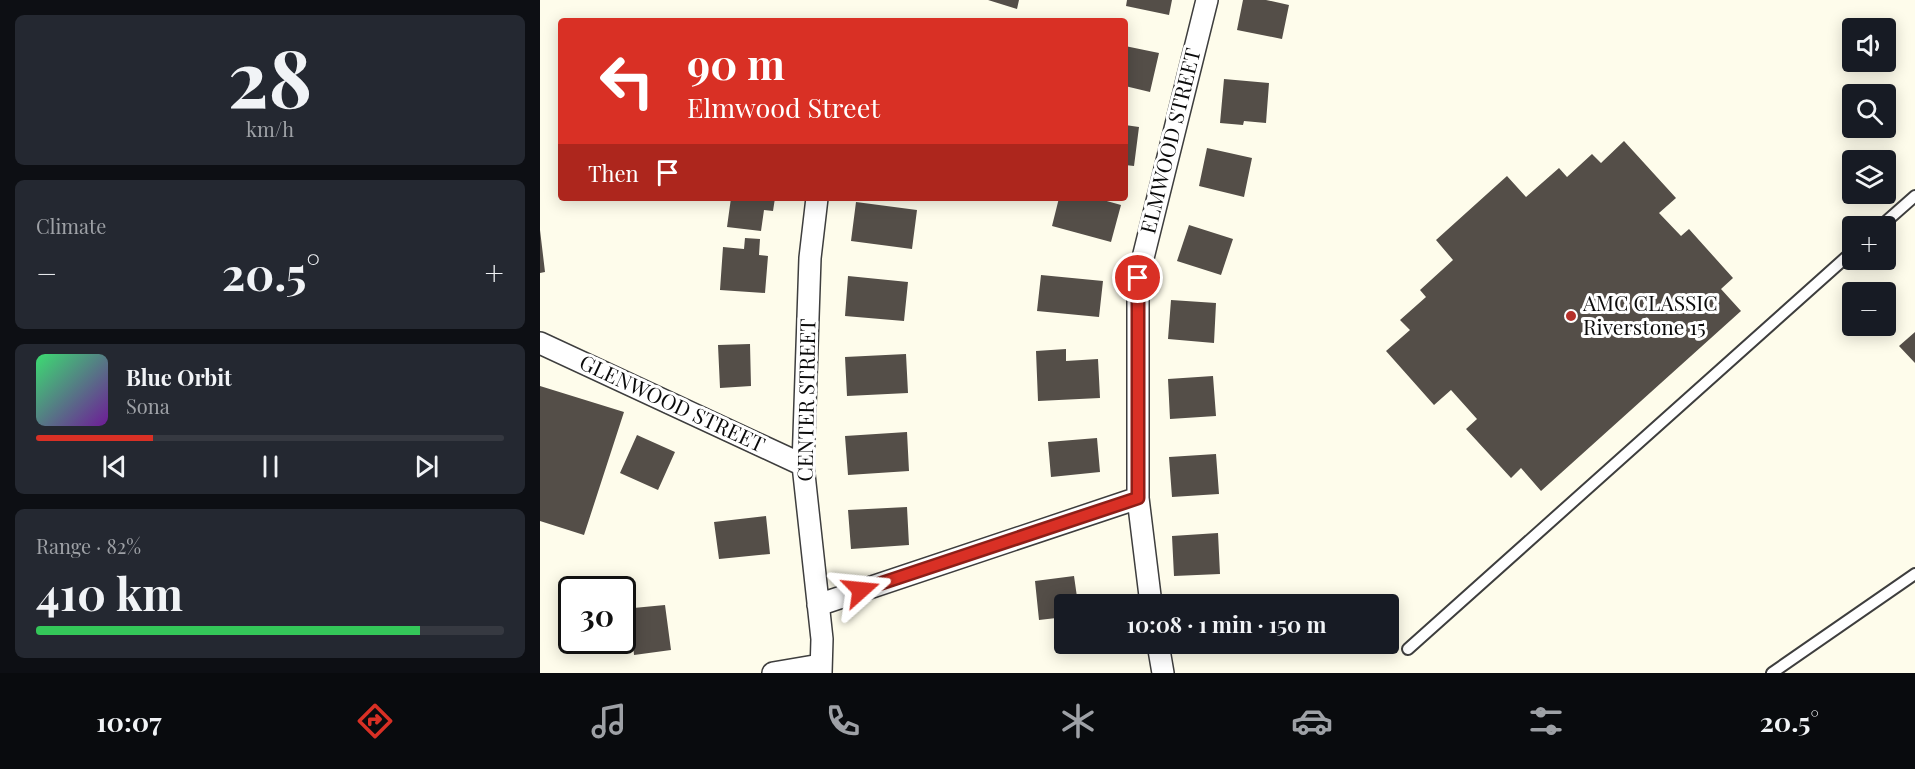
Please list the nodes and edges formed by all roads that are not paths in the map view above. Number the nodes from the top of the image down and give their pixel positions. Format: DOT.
graph roads {
  1 [pos="1207,0"];
  2 [pos="1915,196"];
  3 [pos="817,201"];
  4 [pos="1892,216"];
  5 [pos="1842,261"];
  6 [pos="540,343"];
  7 [pos="803,465"];
  8 [pos="1138,498"];
  9 [pos="1915,574"];
  10 [pos="1150,594"];
  11 [pos="818,605"];
  12 [pos="1408,649"];
  13 [pos="1160,654"];
  14 [pos="820,669"];
  15 [pos="773,673"];
  16 [pos="1163,673"];
  17 [pos="1772,673"];
  1 -- 8 [label="street, ELMWOOD STREET"];
  2 -- 4 [label="lane"];
  3 -- 7 [label="street, CENTER STREET"];
  5 -- 12 [label="lane"];
  6 -- 7 [label="street, GLENWOOD STREET"];
  7 -- 11 [label="street, CENTER STREET"];
  8 -- 10 [label="street, ELMWOOD STREET"];
  8 -- 11 [label="street"];
  9 -- 17 [label="lane"];
  11 -- 14 [label="street, CENTER STREET"];
  13 -- 16 [label="street"];
  14 -- 15 [label="street"];
}
